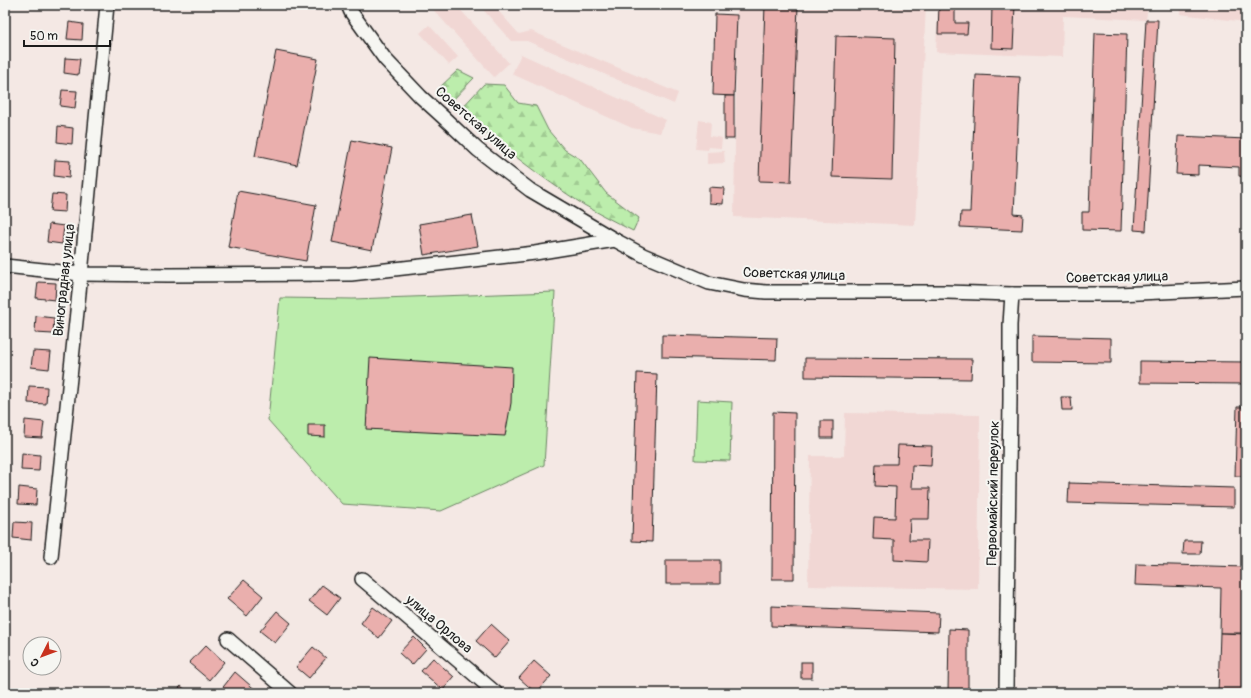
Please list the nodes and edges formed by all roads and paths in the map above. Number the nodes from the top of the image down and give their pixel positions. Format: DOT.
graph roads {
  1 [pos="107,5"];
  2 [pos="348,5"];
  3 [pos="615,240"];
  4 [pos="5,266"];
  5 [pos="81,274"];
  6 [pos="1246,288"];
  7 [pos="1012,294"];
  8 [pos="51,557"];
  9 [pos="362,579"];
  10 [pos="228,639"];
  11 [pos="290,693"];
  12 [pos="496,693"];
  13 [pos="1006,693"];
  1 -- 5 [label="street, Виноградная улица"];
  2 -- 3 [label="street, Советская улица"];
  3 -- 5 [label="street"];
  3 -- 7 [label="street, Советская улица"];
  4 -- 5 [label="street"];
  5 -- 8 [label="street, Виноградная улица"];
  6 -- 7 [label="street, Советская улица"];
  7 -- 13 [label="street, Первомайский переулок"];
  9 -- 12 [label="street, улица Орлова"];
  10 -- 11 [label="street"];
}
